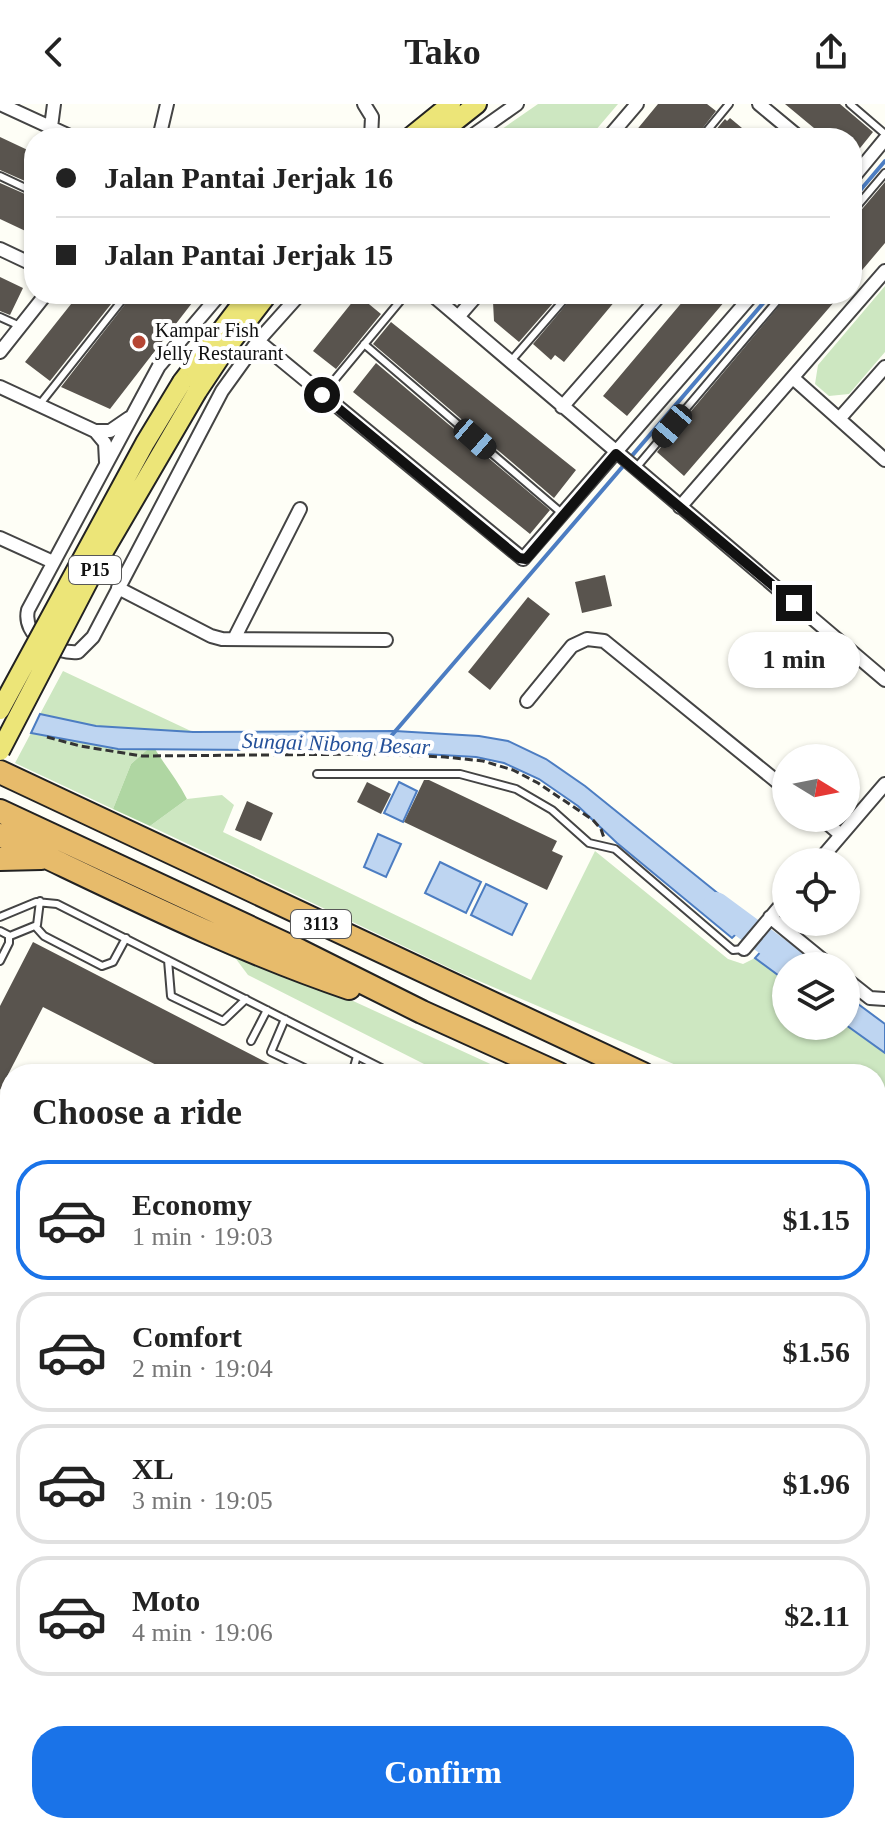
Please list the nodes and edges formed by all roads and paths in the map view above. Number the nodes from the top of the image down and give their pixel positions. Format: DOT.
graph roads {
  1 [pos="0,104"];
  2 [pos="54,104"];
  3 [pos="167,104"];
  4 [pos="364,104"];
  5 [pos="477,104"];
  6 [pos="517,104"];
  7 [pos="637,104"];
  8 [pos="729,104"];
  9 [pos="759,104"];
  10 [pos="850,104"];
  11 [pos="446,106"];
  12 [pos="51,127"];
  13 [pos="161,128"];
  14 [pos="371,128"];
  15 [pos="421,128"];
  16 [pos="447,128"];
  17 [pos="483,128"];
  18 [pos="617,128"];
  19 [pos="709,128"];
  20 [pos="787,128"];
  21 [pos="885,136"];
  22 [pos="862,166"];
  23 [pos="885,173"];
  24 [pos="0,176"];
  25 [pos="24,187"];
  26 [pos="862,200"];
  27 [pos="0,249"];
  28 [pos="24,260"];
  29 [pos="885,271"];
  30 [pos="862,298"];
  31 [pos="38,304"];
  32 [pos="119,304"];
  33 [pos="212,304"];
  34 [pos="243,304"];
  35 [pos="260,304"];
  36 [pos="291,304"];
  37 [pos="398,304"];
  38 [pos="443,304"];
  39 [pos="469,304"];
  40 [pos="560,304"];
  41 [pos="652,304"];
  42 [pos="745,304"];
  43 [pos="774,304"];
  44 [pos="857,304"];
  45 [pos="0,317"];
  46 [pos="458,317"];
  47 [pos="20,326"];
  48 [pos="258,341"];
  49 [pos="364,344"];
  50 [pos="0,352"];
  51 [pos="510,362"];
  52 [pos="885,367"];
  53 [pos="793,378"];
  54 [pos="0,387"];
  55 [pos="189,387"];
  56 [pos="322,395"];
  57 [pos="39,405"];
  58 [pos="562,407"];
  59 [pos="129,418"];
  60 [pos="839,419"];
  61 [pos="95,431"];
  62 [pos="618,455"];
  63 [pos="885,460"];
  64 [pos="106,462"];
  65 [pos="634,468"];
  66 [pos="680,507"];
  67 [pos="300,509"];
  68 [pos="564,515"];
  69 [pos="0,538"];
  70 [pos="53,562"];
  71 [pos="118,588"];
  72 [pos="234,639"];
  73 [pos="386,640"];
  74 [pos="885,680"];
  75 [pos="527,701"];
  76 [pos="0,710"];
  77 [pos="0,751"];
  78 [pos="0,772"];
  79 [pos="317,774"];
  80 [pos="772,778"];
  81 [pos="885,784"];
  82 [pos="0,811"];
  83 [pos="837,832"];
  84 [pos="0,835"];
  85 [pos="841,835"];
  86 [pos="830,848"];
  87 [pos="0,859"];
  88 [pos="50,859"];
  89 [pos="40,901"];
  90 [pos="772,915"];
  91 [pos="0,917"];
  92 [pos="767,921"];
  93 [pos="35,926"];
  94 [pos="0,931"];
  95 [pos="9,936"];
  96 [pos="126,938"];
  97 [pos="744,949"];
  98 [pos="810,952"];
  99 [pos="168,960"];
  100 [pos="0,961"];
  101 [pos="860,990"];
  102 [pos="246,999"];
  103 [pos="885,999"];
  104 [pos="267,1010"];
  105 [pos="422,1012"];
  106 [pos="285,1019"];
  107 [pos="251,1041"];
  108 [pos="357,1056"];
  109 [pos="296,1064"];
  110 [pos="355,1064"];
  111 [pos="373,1064"];
  112 [pos="537,1064"];
  113 [pos="622,1064"];
  1 -- 12 [label="street"];
  2 -- 12 [label="street"];
  3 -- 13 [label="street"];
  4 -- 14 [label="street"];
  5 -- 16 [label="main road"];
  6 -- 17 [label="street"];
  7 -- 18 [label="street"];
  8 -- 19 [label="lane"];
  9 -- 20 [label="street"];
  10 -- 21 [label="lane"];
  11 -- 15 [label="main road"];
  21 -- 22 [label="street"];
  23 -- 26 [label="lane"];
  24 -- 25 [label="lane"];
  27 -- 28 [label="street"];
  29 -- 30 [label="street"];
  31 -- 47 [label="street"];
  32 -- 57 [label="lane"];
  33 -- 59 [label="street"];
  34 -- 55 [label="main road, P15"];
  35 -- 55 [label="main road, P15"];
  36 -- 48 [label="street"];
  37 -- 49 [label="lane"];
  38 -- 46 [label="street"];
  39 -- 46 [label="street"];
  40 -- 51 [label="lane"];
  41 -- 58 [label="street"];
  42 -- 62 [label="street"];
  43 -- 65 [label="lane"];
  44 -- 53 [label="street"];
  45 -- 47 [label="lane"];
  46 -- 51 [label="street"];
  47 -- 50 [label="street"];
  48 -- 56 [label="street"];
  48 -- 71 [label="street"];
  49 -- 56 [label="lane"];
  49 -- 68 [label="lane"];
  51 -- 58 [label="street"];
  52 -- 60 [label="street"];
  53 -- 60 [label="street"];
  53 -- 66 [label="street"];
  54 -- 57 [label="street"];
  55 -- 76 [label="main road, P15, bridge"];
  55 -- 77 [label="main road, P15, bridge"];
  56 -- 68 [label="street"];
  57 -- 61 [label="street"];
  58 -- 62 [label="street"];
  59 -- 61 [label="street"];
  59 -- 64 [label="street"];
  60 -- 63 [label="street"];
  61 -- 64 [label="street"];
  62 -- 65 [label="street"];
  62 -- 68 [label="street"];
  64 -- 70 [label="street"];
  65 -- 66 [label="street"];
  66 -- 74 [label="street"];
  67 -- 72 [label="street"];
  69 -- 70 [label="street"];
  70 -- 71 [label="street"];
  71 -- 72 [label="street"];
  72 -- 73 [label="street"];
  75 -- 80 [label="street"];
  78 -- 113 [label="highway, 3113"];
  79 -- 97 [label="lane"];
  81 -- 85 [label="street"];
  82 -- 105 [label="highway, 3113"];
  83 -- 85 [label="street"];
  84 -- 88 [label="highway"];
  85 -- 86 [label="street"];
  87 -- 88 [label="highway"];
  88 -- 105 [label="highway"];
  89 -- 91 [label="lane"];
  89 -- 93 [label="lane"];
  89 -- 96 [label="lane"];
  90 -- 92 [label="street"];
  92 -- 97 [label="street"];
  92 -- 98 [label="street"];
  93 -- 95 [label="lane"];
  93 -- 96 [label="lane"];
  94 -- 95 [label="lane"];
  95 -- 100 [label="lane"];
  96 -- 99 [label="lane"];
  99 -- 102 [label="lane"];
  99 -- 102 [label="lane"];
  101 -- 103 [label="street"];
  102 -- 104 [label="lane"];
  104 -- 106 [label="lane"];
  104 -- 107 [label="lane"];
  105 -- 112 [label="highway, 3113"];
  106 -- 108 [label="lane"];
  106 -- 109 [label="lane"];
  108 -- 110 [label="lane"];
  108 -- 111 [label="lane"];
}
